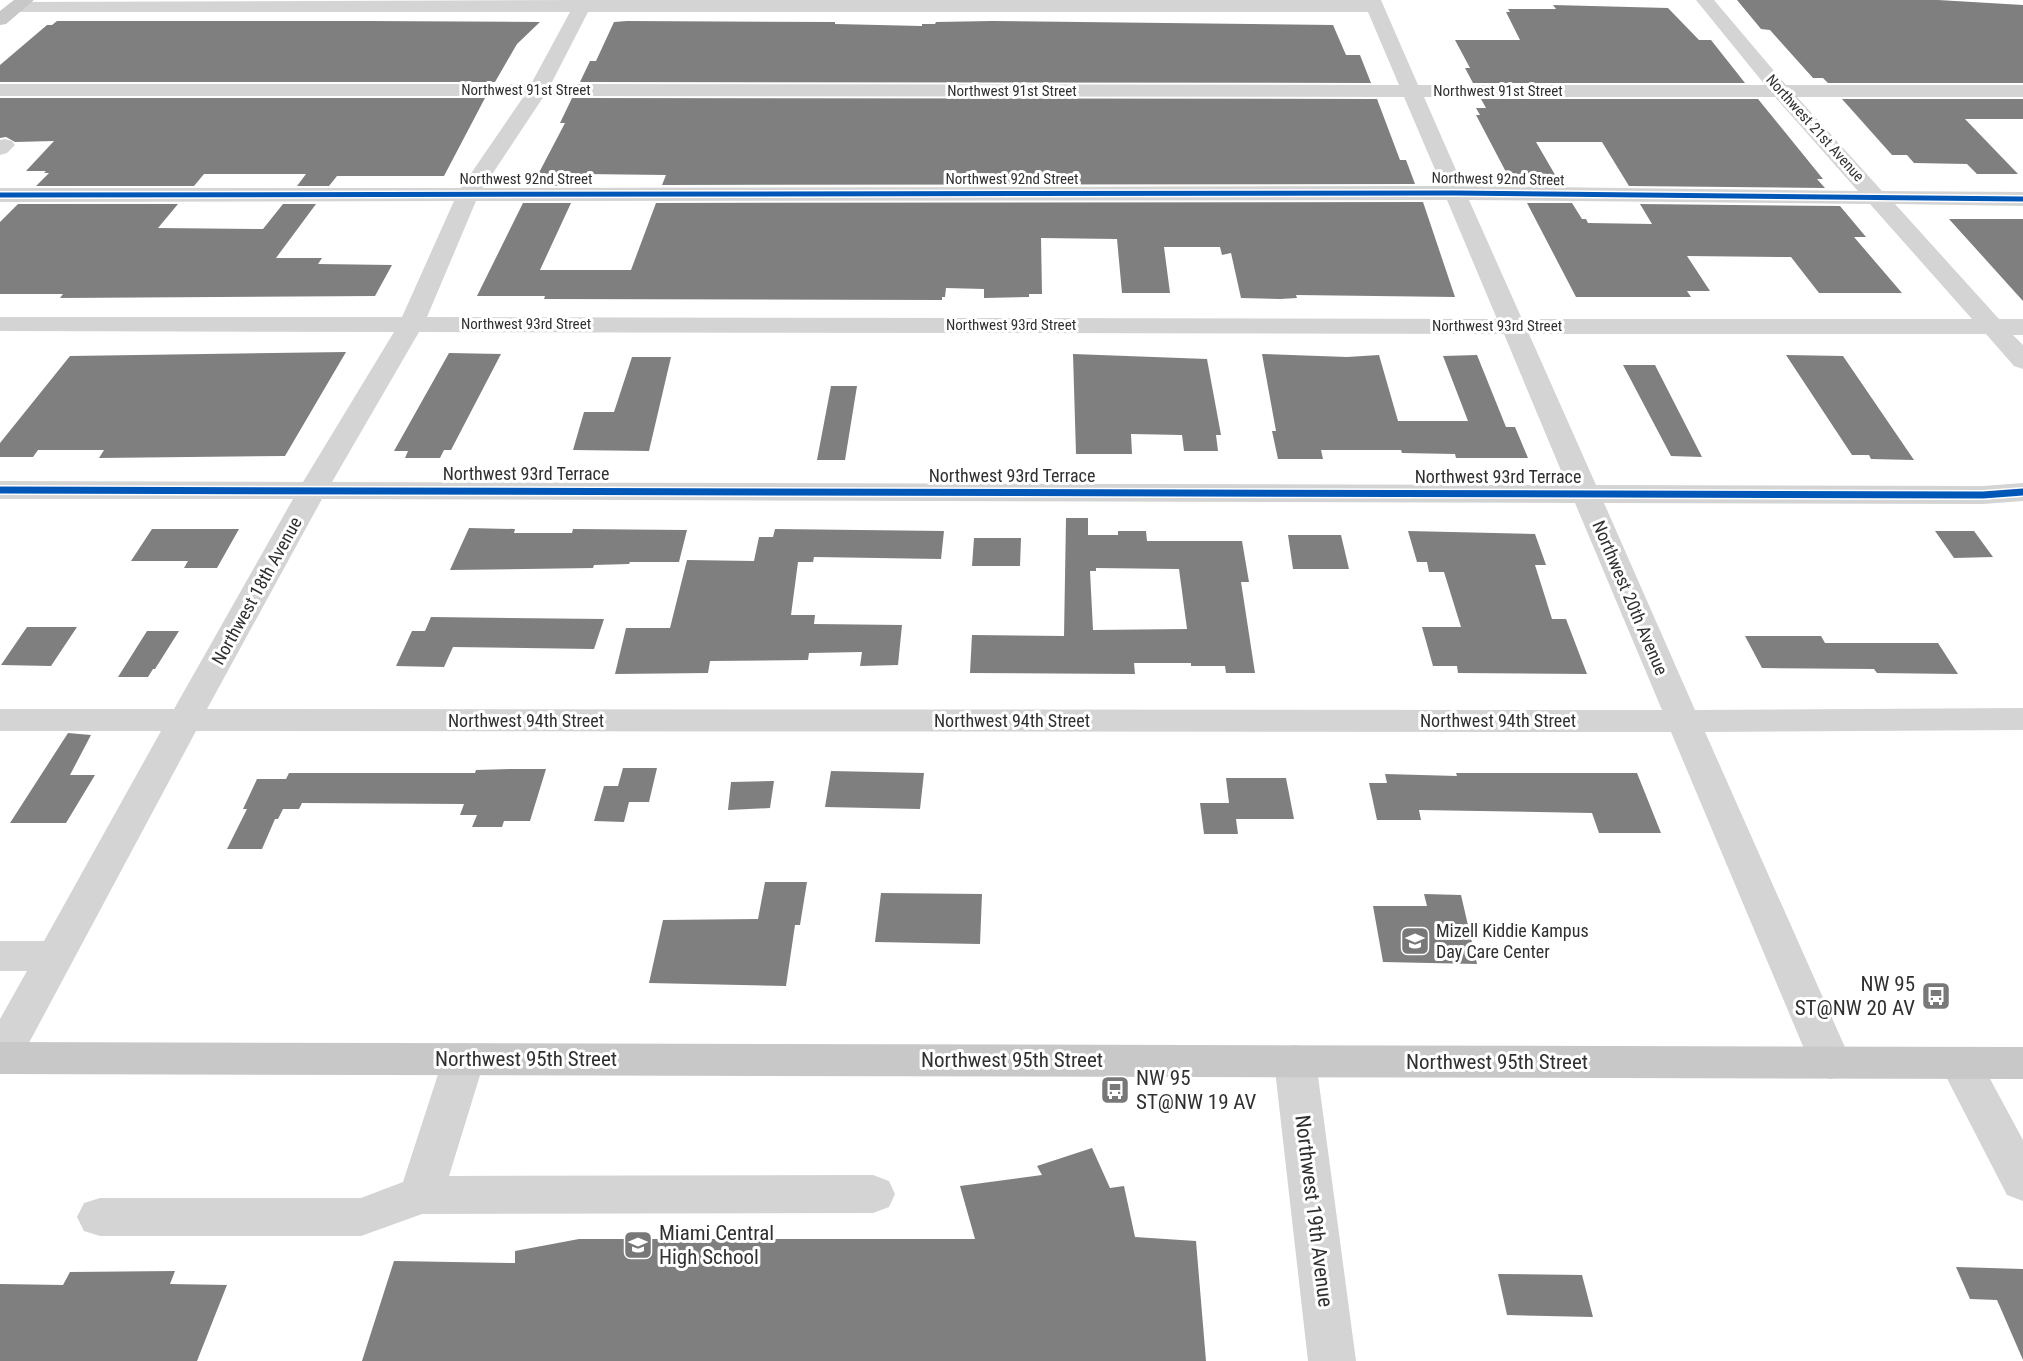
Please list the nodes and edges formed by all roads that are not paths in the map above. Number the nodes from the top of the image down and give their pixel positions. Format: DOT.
graph roads {
  1 [pos="1705,0"];
  2 [pos="584,3"];
  3 [pos="1374,3"];
  4 [pos="21,4"];
  5 [pos="0,20"];
  6 [pos="0,90"];
  7 [pos="538,90"];
  8 [pos="1780,90"];
  9 [pos="2023,91"];
  10 [pos="1412,92"];
  11 [pos="1455,193"];
  12 [pos="468,194"];
  13 [pos="0,195"];
  14 [pos="1878,198"];
  15 [pos="2023,199"];
  16 [pos="412,323"];
  17 [pos="0,324"];
  18 [pos="1513,326"];
  19 [pos="1993,327"];
  20 [pos="2023,327"];
  21 [pos="2023,361"];
  22 [pos="0,490"];
  23 [pos="314,490"];
  24 [pos="2023,492"];
  25 [pos="1585,494"];
  26 [pos="2023,719"];
  27 [pos="0,720"];
  28 [pos="184,721"];
  29 [pos="1683,721"];
  30 [pos="0,956"];
  31 [pos="55,956"];
  32 [pos="0,1057"];
  33 [pos="464,1059"];
  34 [pos="1295,1061"];
  35 [pos="1831,1063"];
  36 [pos="1960,1063"];
  37 [pos="2023,1063"];
  38 [pos="2023,1182"];
  39 [pos="873,1194"];
  40 [pos="421,1195"];
  41 [pos="100,1216"];
  42 [pos="1332,1361"];
  1 -- 8 [label="street, Northwest 21st Avenue"];
  2 -- 3 [label="street"];
  2 -- 4 [label="street"];
  2 -- 7 [label="street, Northwest 18th Avenue"];
  3 -- 10 [label="street, Northwest 20th Avenue"];
  4 -- 5 [label="main road"];
  6 -- 7 [label="street, Northwest 91st Street"];
  7 -- 10 [label="street, Northwest 91st Street"];
  7 -- 12 [label="street, Northwest 18th Avenue"];
  8 -- 9 [label="street, Northwest 91st Street"];
  8 -- 10 [label="street, Northwest 91st Street"];
  8 -- 14 [label="street, Northwest 21st Avenue"];
  10 -- 11 [label="street, Northwest 20th Avenue"];
  11 -- 12 [label="street, Northwest 92nd Street"];
  11 -- 14 [label="street, Northwest 92nd Street"];
  11 -- 18 [label="street, Northwest 20th Avenue"];
  12 -- 13 [label="street, Northwest 92nd Street"];
  12 -- 16 [label="street, Northwest 18th Avenue"];
  14 -- 15 [label="street, Northwest 92nd Street"];
  14 -- 19 [label="street, Northwest 21st Avenue"];
  16 -- 17 [label="street, Northwest 93rd Street"];
  16 -- 18 [label="street, Northwest 93rd Street"];
  16 -- 23 [label="street, Northwest 18th Avenue"];
  18 -- 19 [label="street, Northwest 93rd Street"];
  18 -- 25 [label="street, Northwest 20th Avenue"];
  19 -- 20 [label="street, Northwest 93rd Street"];
  19 -- 21 [label="street, Northwest 21st Avenue"];
  22 -- 23 [label="street, Northwest 93rd Terrace"];
  23 -- 25 [label="street, Northwest 93rd Terrace"];
  23 -- 28 [label="street, Northwest 18th Avenue"];
  24 -- 25 [label="street, Northwest 93rd Terrace"];
  25 -- 29 [label="street, Northwest 20th Avenue"];
  26 -- 29 [label="street, Northwest 94th Street"];
  27 -- 28 [label="street, Northwest 94th Street"];
  28 -- 29 [label="street, Northwest 94th Street"];
  28 -- 31 [label="street, Northwest 18th Avenue"];
  29 -- 35 [label="street, Northwest 20th Avenue"];
  30 -- 31 [label="street"];
  31 -- 32 [label="street, Northwest 18th Avenue"];
  32 -- 33 [label="main road, Northwest 95th Street"];
  33 -- 34 [label="main road, Northwest 95th Street"];
  33 -- 40 [label="street"];
  34 -- 35 [label="main road, Northwest 95th Street"];
  34 -- 42 [label="street, Northwest 19th Avenue"];
  35 -- 36 [label="main road, Northwest 95th Street"];
  36 -- 37 [label="main road, Northwest 95th Street"];
  36 -- 38 [label="street"];
  39 -- 40 [label="street"];
  40 -- 41 [label="street"];
}
